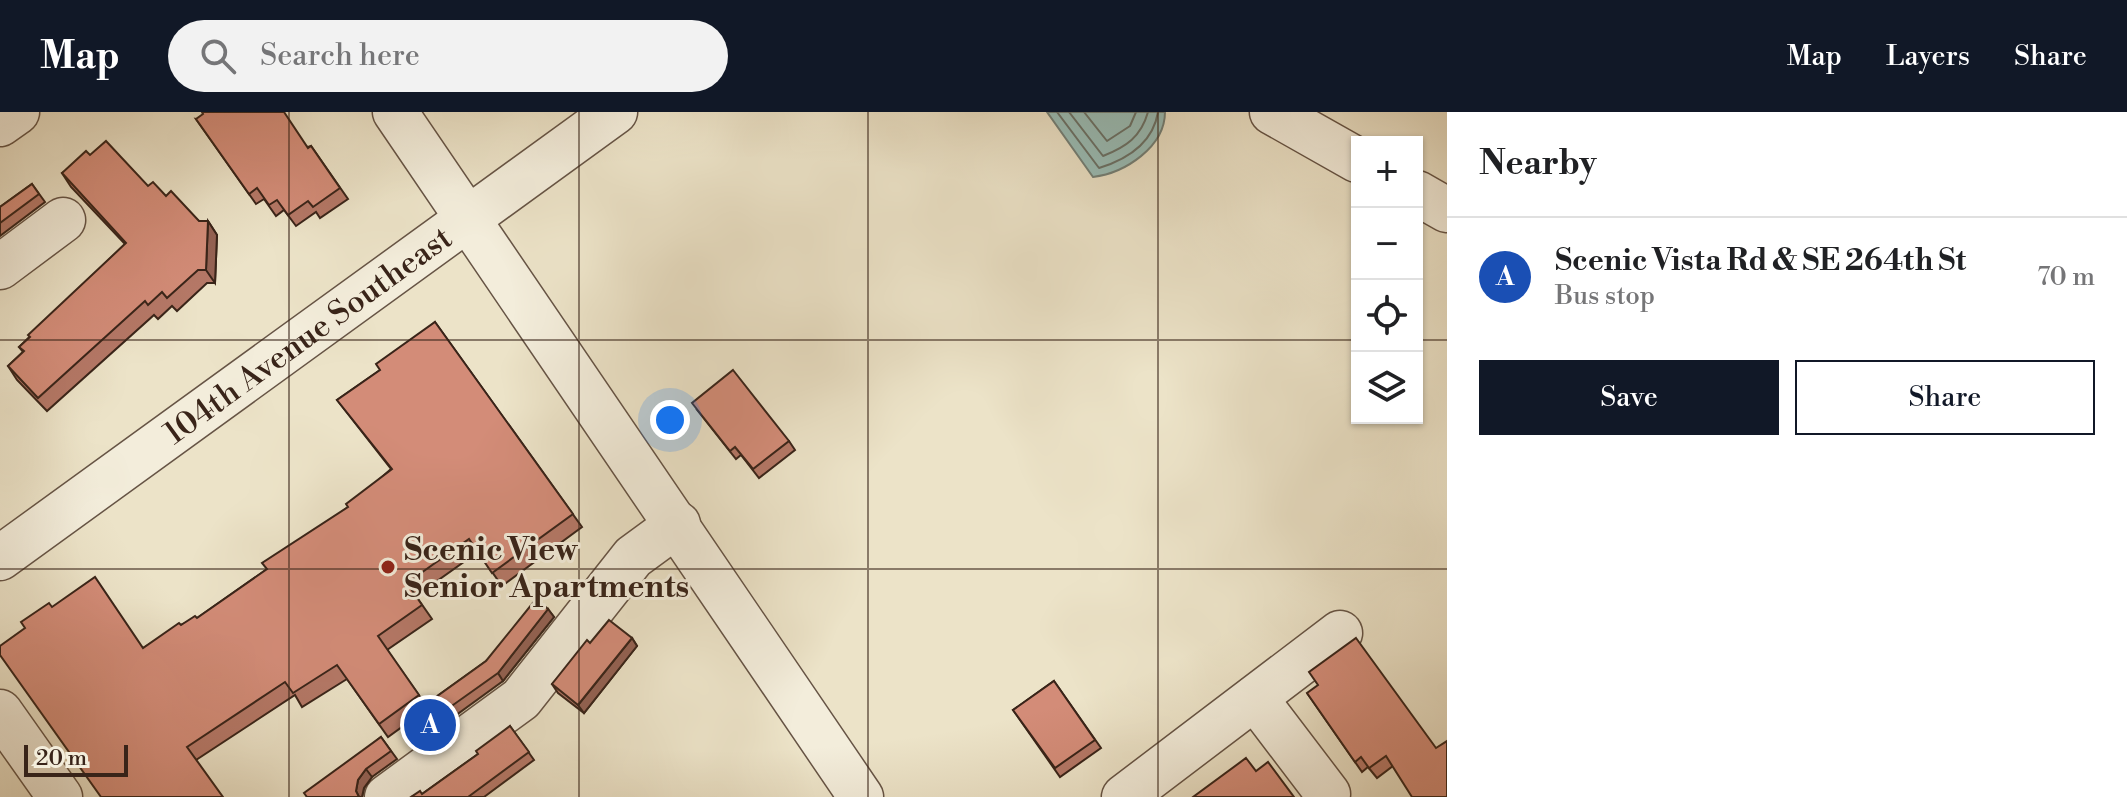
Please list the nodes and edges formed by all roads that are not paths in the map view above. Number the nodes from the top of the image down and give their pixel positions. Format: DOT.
graph roads {
  1 [pos="17,112"];
  2 [pos="395,112"];
  3 [pos="615,112"];
  4 [pos="1272,112"];
  5 [pos="0,124"];
  6 [pos="1351,157"];
  7 [pos="1423,196"];
  8 [pos="1447,210"];
  9 [pos="469,217"];
  10 [pos="63,220"];
  11 [pos="0,267"];
  12 [pos="678,524"];
  13 [pos="0,558"];
  14 [pos="1340,633"];
  15 [pos="1255,698"];
  16 [pos="0,712"];
  17 [pos="1328,794"];
  18 [pos="60,797"];
  19 [pos="387,797"];
  20 [pos="861,797"];
  21 [pos="1124,797"];
  1 -- 5 [label="street"];
  2 -- 9 [label="street"];
  3 -- 9 [label="street, 104th Avenue Southeast"];
  4 -- 6 [label="street"];
  7 -- 8 [label="street"];
  9 -- 12 [label="street"];
  9 -- 13 [label="street, 104th Avenue Southeast"];
  10 -- 11 [label="street"];
  12 -- 19 [label="street"];
  12 -- 20 [label="street"];
  14 -- 15 [label="street"];
  15 -- 17 [label="street"];
  15 -- 21 [label="street"];
  16 -- 18 [label="street"];
}
